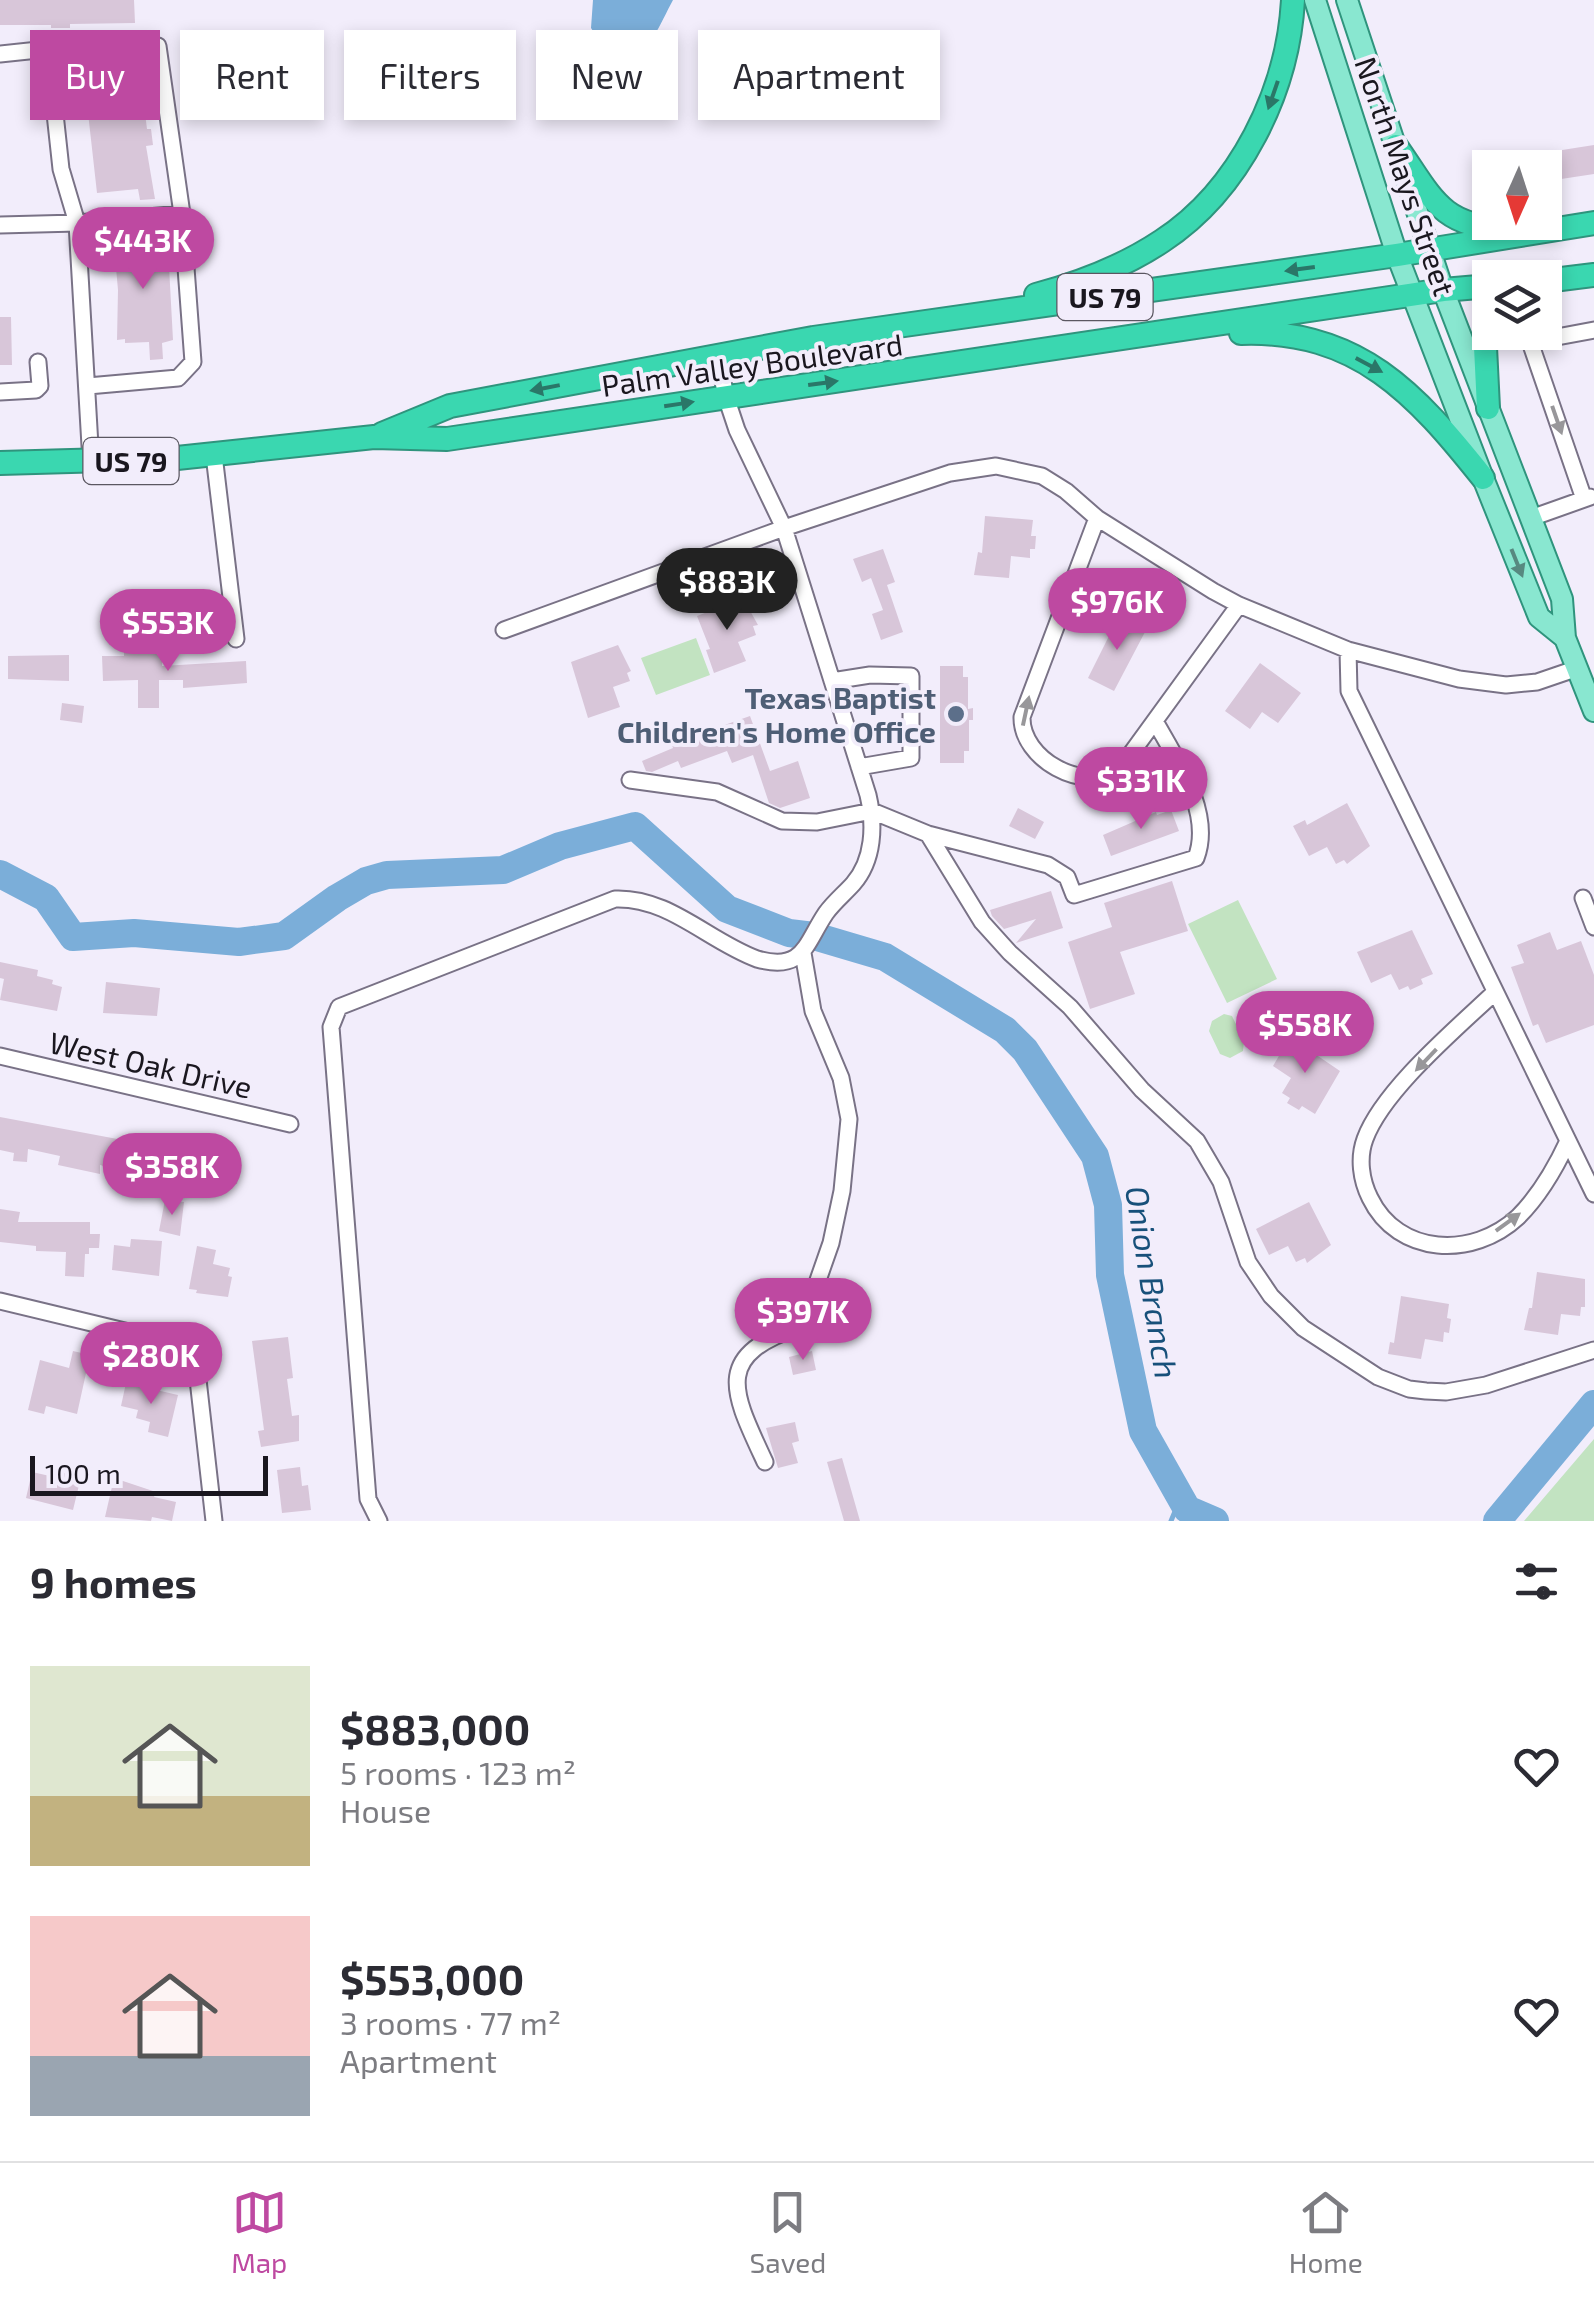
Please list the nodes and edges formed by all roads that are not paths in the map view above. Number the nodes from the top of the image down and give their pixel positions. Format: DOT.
graph roads {
  1 [pos="1293,0"];
  2 [pos="1315,0"];
  3 [pos="1347,0"];
  4 [pos="30,51"];
  5 [pos="0,54"];
  6 [pos="160,60"];
  7 [pos="55,120"];
  8 [pos="1396,146"];
  9 [pos="182,214"];
  10 [pos="1594,222"];
  11 [pos="77,223"];
  12 [pos="0,225"];
  13 [pos="1472,225"];
  14 [pos="1562,226"];
  15 [pos="1486,240"];
  16 [pos="1430,250"];
  17 [pos="1397,255"];
  18 [pos="1594,275"];
  19 [pos="1562,279"];
  20 [pos="1472,288"];
  21 [pos="1442,290"];
  22 [pos="1413,295"];
  23 [pos="952,319"];
  24 [pos="1594,330"];
  25 [pos="1137,338"];
  26 [pos="1486,350"];
  27 [pos="718,356"];
  28 [pos="38,362"];
  29 [pos="88,386"];
  30 [pos="0,392"];
  31 [pos="726,397"];
  32 [pos="1488,408"];
  33 [pos="374,437"];
  34 [pos="214,455"];
  35 [pos="0,463"];
  36 [pos="91,463"];
  37 [pos="1483,478"];
  38 [pos="1589,498"];
  39 [pos="1097,518"];
  40 [pos="1531,518"];
  41 [pos="784,528"];
  42 [pos="1238,605"];
  43 [pos="504,630"];
  44 [pos="1566,638"];
  45 [pos="236,639"];
  46 [pos="1348,650"];
  47 [pos="1578,668"];
  48 [pos="832,681"];
  49 [pos="1594,711"];
  50 [pos="1156,723"];
  51 [pos="859,767"];
  52 [pos="630,780"];
  53 [pos="872,811"];
  54 [pos="928,834"];
  55 [pos="1583,898"];
  56 [pos="1594,928"];
  57 [pos="803,953"];
  58 [pos="1495,992"];
  59 [pos="0,1056"];
  60 [pos="290,1124"];
  61 [pos="1568,1141"];
  62 [pos="1594,1194"];
  63 [pos="0,1301"];
  64 [pos="1594,1350"];
  65 [pos="765,1462"];
  66 [pos="214,1521"];
  67 [pos="378,1521"];
  1 -- 23 [label="highway, one-way"];
  2 -- 17 [label="main road, North Mays Street"];
  3 -- 8 [label="main road, North Mays Street"];
  4 -- 5 [label="street"];
  6 -- 9 [label="street"];
  7 -- 11 [label="street"];
  8 -- 13 [label="highway"];
  8 -- 16 [label="main road, North Mays Street"];
  9 -- 11 [label="street"];
  9 -- 29 [label="street"];
  10 -- 14 [label="highway, US 79"];
  11 -- 12 [label="street"];
  11 -- 29 [label="street"];
  15 -- 16 [label="highway, US 79"];
  16 -- 17 [label="highway, US 79"];
  16 -- 21 [label="main road, North Mays Street"];
  17 -- 22 [label="main road, North Mays Street"];
  17 -- 23 [label="highway, US 79, one-way"];
  18 -- 19 [label="highway"];
  20 -- 21 [label="highway, US 79"];
  21 -- 22 [label="highway, US 79"];
  21 -- 32 [label="main road, North Mays Street"];
  22 -- 25 [label="highway, US 79"];
  22 -- 37 [label="main road, North Mays Street"];
  23 -- 27 [label="highway, Palm Valley Boulevard / US 79"];
  24 -- 38 [label="street, one-way"];
  31 -- 25 [label="highway, Palm Valley Boulevard / US 79, one-way"];
  25 -- 37 [label="highway, one-way"];
  26 -- 32 [label="highway"];
  27 -- 31 [label="street"];
  27 -- 33 [label="highway, Palm Valley Boulevard / US 79, one-way"];
  28 -- 30 [label="street"];
  29 -- 36 [label="street"];
  33 -- 31 [label="highway, Palm Valley Boulevard / US 79, one-way"];
  31 -- 41 [label="street"];
  32 -- 40 [label="main road, North Mays Street"];
  33 -- 34 [label="highway, Palm Valley Boulevard / US 79"];
  34 -- 36 [label="highway, Palm Valley Boulevard / US 79"];
  34 -- 45 [label="street"];
  35 -- 36 [label="highway, Palm Valley Boulevard / US 79"];
  37 -- 44 [label="main road, North Mays Street, one-way"];
  38 -- 40 [label="street"];
  39 -- 41 [label="street"];
  39 -- 42 [label="street"];
  50 -- 39 [label="street, one-way"];
  40 -- 44 [label="main road, North Mays Street"];
  41 -- 43 [label="street"];
  41 -- 48 [label="street"];
  42 -- 46 [label="street"];
  42 -- 50 [label="street"];
  44 -- 47 [label="main road, North Mays Street"];
  46 -- 47 [label="street"];
  46 -- 58 [label="street"];
  47 -- 49 [label="main road, North Mays Street"];
  48 -- 51 [label="street"];
  48 -- 51 [label="street"];
  50 -- 54 [label="street"];
  51 -- 53 [label="street"];
  52 -- 53 [label="street"];
  53 -- 54 [label="street"];
  53 -- 57 [label="street"];
  54 -- 64 [label="street"];
  55 -- 56 [label="street"];
  57 -- 65 [label="street"];
  57 -- 67 [label="street"];
  58 -- 61 [label="street"];
  58 -- 61 [label="street, one-way"];
  59 -- 60 [label="street, West Oak Drive"];
  61 -- 62 [label="street"];
  63 -- 66 [label="street"];
}
